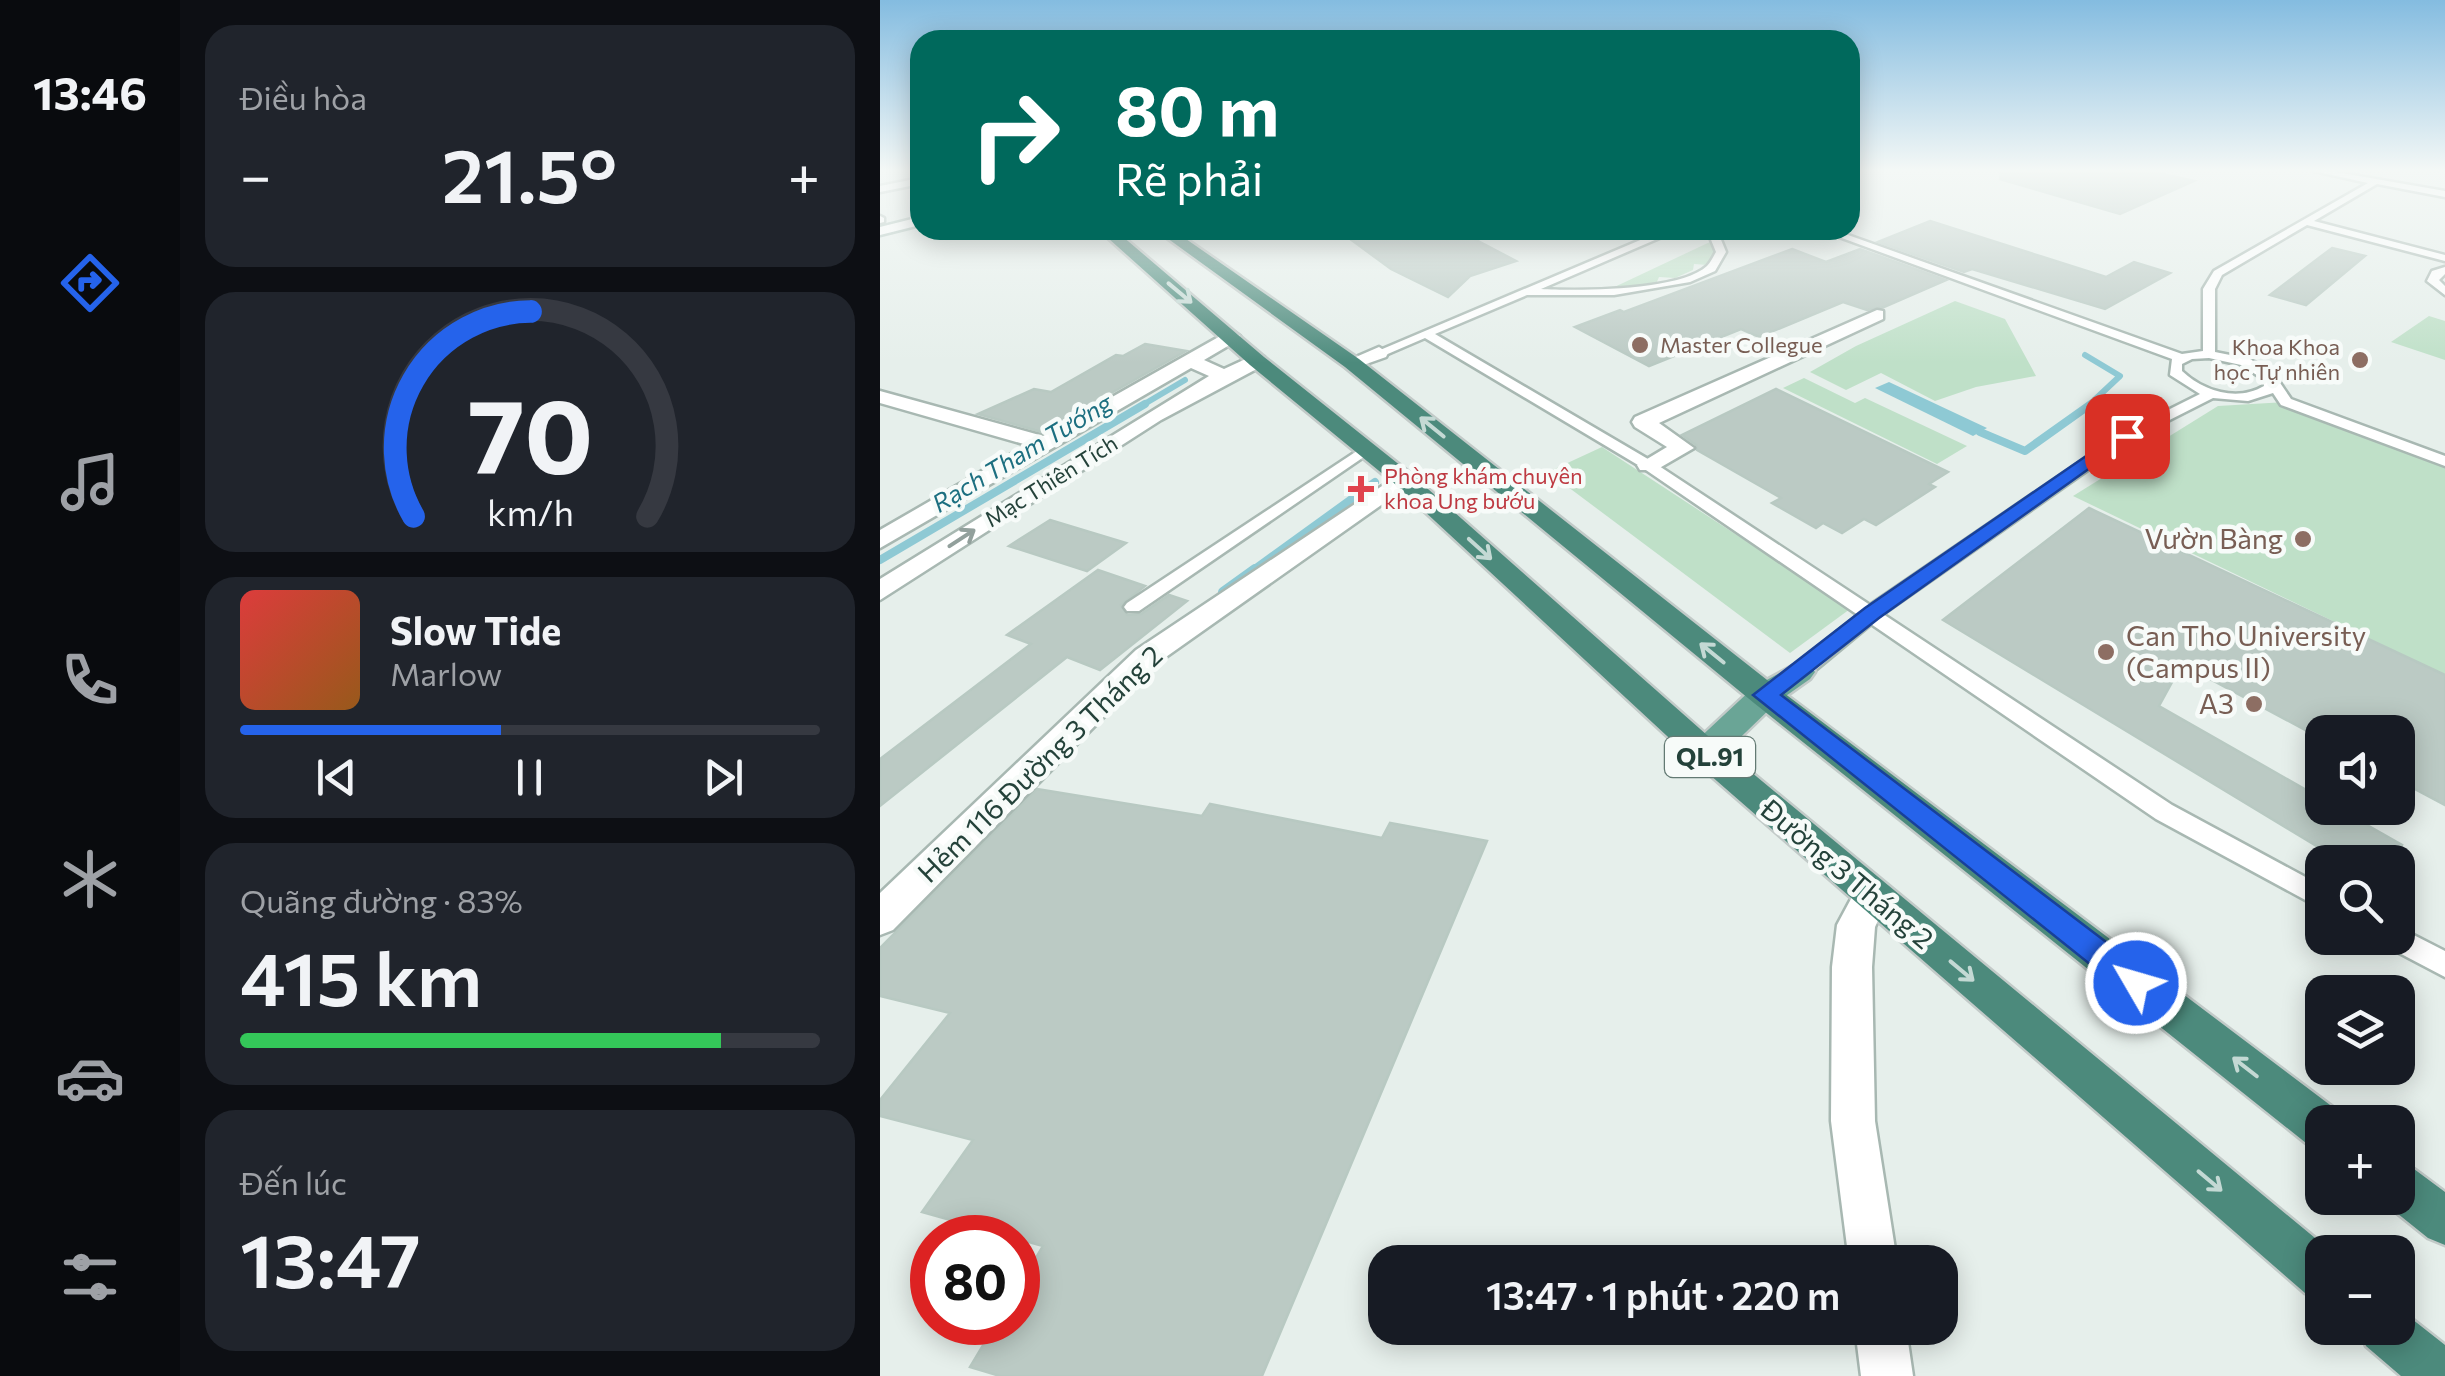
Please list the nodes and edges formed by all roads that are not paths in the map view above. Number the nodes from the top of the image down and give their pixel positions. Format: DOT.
graph roads {
  1 [pos="2283,235"];
  2 [pos="2351,235"];
  3 [pos="1118,240"];
  4 [pos="1179,240"];
  5 [pos="1649,240"];
  6 [pos="1719,240"];
  7 [pos="1853,240"];
  8 [pos="2442,262"];
  9 [pos="1522,292"];
  10 [pos="2445,292"];
  11 [pos="1877,315"];
  12 [pos="1425,333"];
  13 [pos="1231,336"];
  14 [pos="2209,354"];
  15 [pos="1365,358"];
  16 [pos="2182,358"];
  17 [pos="1190,360"];
  18 [pos="1257,362"];
  19 [pos="1224,376"];
  20 [pos="2272,382"];
  21 [pos="2213,393"];
  22 [pos="880,397"];
  23 [pos="1046,444"];
  24 [pos="1366,449"];
  25 [pos="2445,462"];
  26 [pos="1648,465"];
  27 [pos="1402,479"];
  28 [pos="880,540"];
  29 [pos="880,590"];
  30 [pos="1133,607"];
  31 [pos="1872,613"];
  32 [pos="1800,672"];
  33 [pos="1764,695"];
  34 [pos="1705,752"];
  35 [pos="2305,889"];
  36 [pos="1872,895"];
  37 [pos="880,918"];
  38 [pos="2415,949"];
  39 [pos="2445,965"];
  40 [pos="2305,1113"];
  41 [pos="2415,1198"];
  42 [pos="2445,1222"];
  43 [pos="1871,1245"];
  44 [pos="2305,1262"];
  45 [pos="1883,1345"];
  46 [pos="2405,1345"];
  47 [pos="1887,1376"];
  48 [pos="2442,1376"];
  1 -- 14 [label="lane"];
  2 -- 8 [label="lane"];
  3 -- 13 [label="highway, Đường 3 Tháng 2 / QL.91, one-way"];
  4 -- 15 [label="highway, QL.91"];
  5 -- 9 [label="lane"];
  6 -- 9 [label="lane"];
  7 -- 16 [label="lane"];
  8 -- 10 [label="lane"];
  9 -- 12 [label="lane"];
  11 -- 26 [label="street"];
  12 -- 15 [label="lane"];
  12 -- 26 [label="lane"];
  13 -- 17 [label="street, Mạc Thiên Tích"];
  13 -- 18 [label="highway, Đường 3 Tháng 2 / QL.91"];
  14 -- 16 [label="lane"];
  14 -- 20 [label="lane"];
  33 -- 15 [label="highway, QL.91, one-way"];
  16 -- 21 [label="lane"];
  17 -- 19 [label="street"];
  17 -- 23 [label="street, Mạc Thiên Tích"];
  18 -- 19 [label="street, Mạc Thiên Tích"];
  18 -- 24 [label="highway, Đường 3 Tháng 2 / QL.91"];
  29 -- 19 [label="street, Mạc Thiên Tích, one-way"];
  20 -- 21 [label="lane"];
  20 -- 25 [label="lane"];
  21 -- 31 [label="lane"];
  22 -- 23 [label="street"];
  23 -- 28 [label="street, Mạc Thiên Tích"];
  24 -- 27 [label="highway, Đường 3 Tháng 2 / QL.91"];
  24 -- 30 [label="lane"];
  26 -- 31 [label="lane"];
  27 -- 34 [label="highway, Đường 3 Tháng 2 / QL.91, one-way"];
  27 -- 37 [label="street, Hẻm 116 Đường 3 Tháng 2"];
  31 -- 32 [label="lane"];
  31 -- 35 [label="lane"];
  32 -- 33 [label="main road"];
  33 -- 34 [label="main road"];
  40 -- 33 [label="highway, QL.91, one-way"];
  34 -- 36 [label="highway, Đường 3 Tháng 2 / QL.91"];
  36 -- 43 [label="street"];
  36 -- 44 [label="highway, Đường 3 Tháng 2 / QL.91, one-way"];
  38 -- 39 [label="lane"];
  41 -- 42 [label="highway"];
  45 -- 47 [label="street"];
  46 -- 48 [label="highway"];
}
